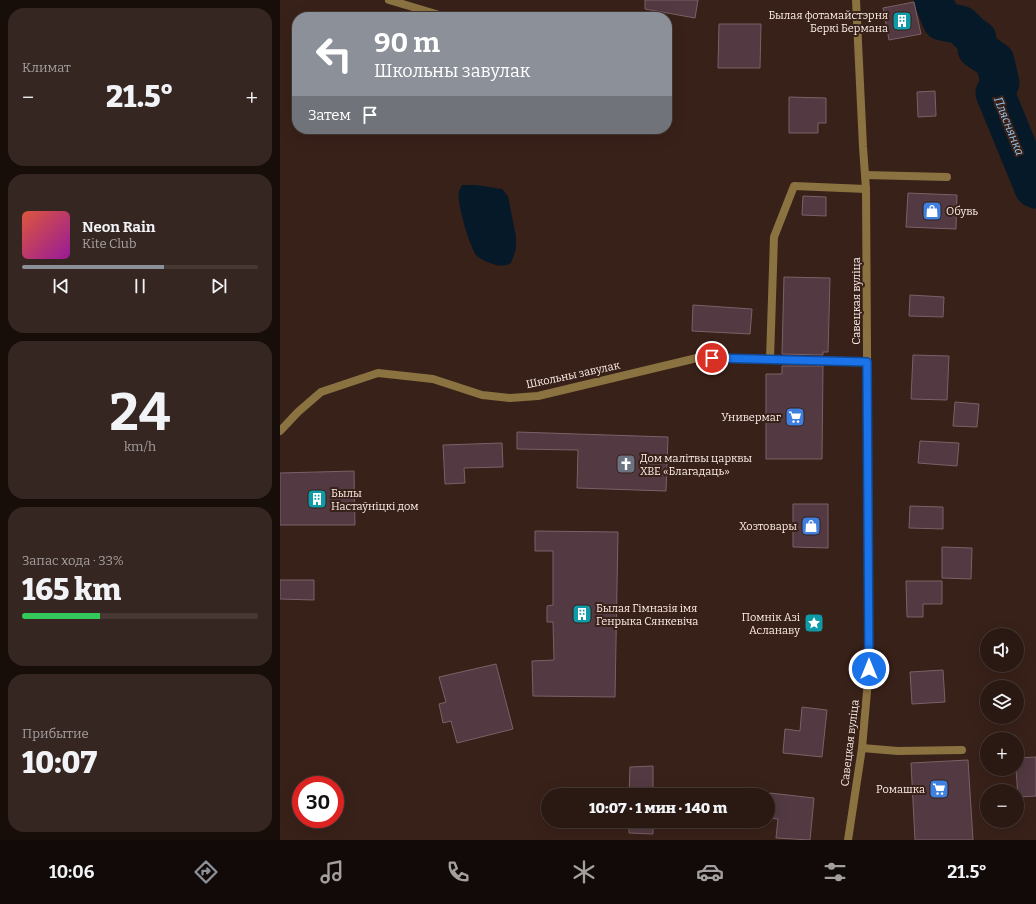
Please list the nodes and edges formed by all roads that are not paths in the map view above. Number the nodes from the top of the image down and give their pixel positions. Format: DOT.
graph roads {
  1 [pos="389,0"];
  2 [pos="856,0"];
  3 [pos="429,12"];
  4 [pos="865,175"];
  5 [pos="947,177"];
  6 [pos="866,189"];
  7 [pos="770,359"];
  8 [pos="867,362"];
  9 [pos="280,432"];
  10 [pos="862,748"];
  11 [pos="962,750"];
  12 [pos="848,840"];
  1 -- 3 [label="street"];
  2 -- 4 [label="street, Савецкая вуліца"];
  4 -- 5 [label="street"];
  4 -- 6 [label="street, Савецкая вуліца"];
  6 -- 7 [label="street"];
  6 -- 8 [label="street, Савецкая вуліца"];
  7 -- 8 [label="street, Школьны завулак"];
  7 -- 9 [label="street, Школьны завулак"];
  8 -- 10 [label="street, Савецкая вуліца"];
  10 -- 11 [label="street"];
  10 -- 12 [label="street, Савецкая вуліца"];
}
